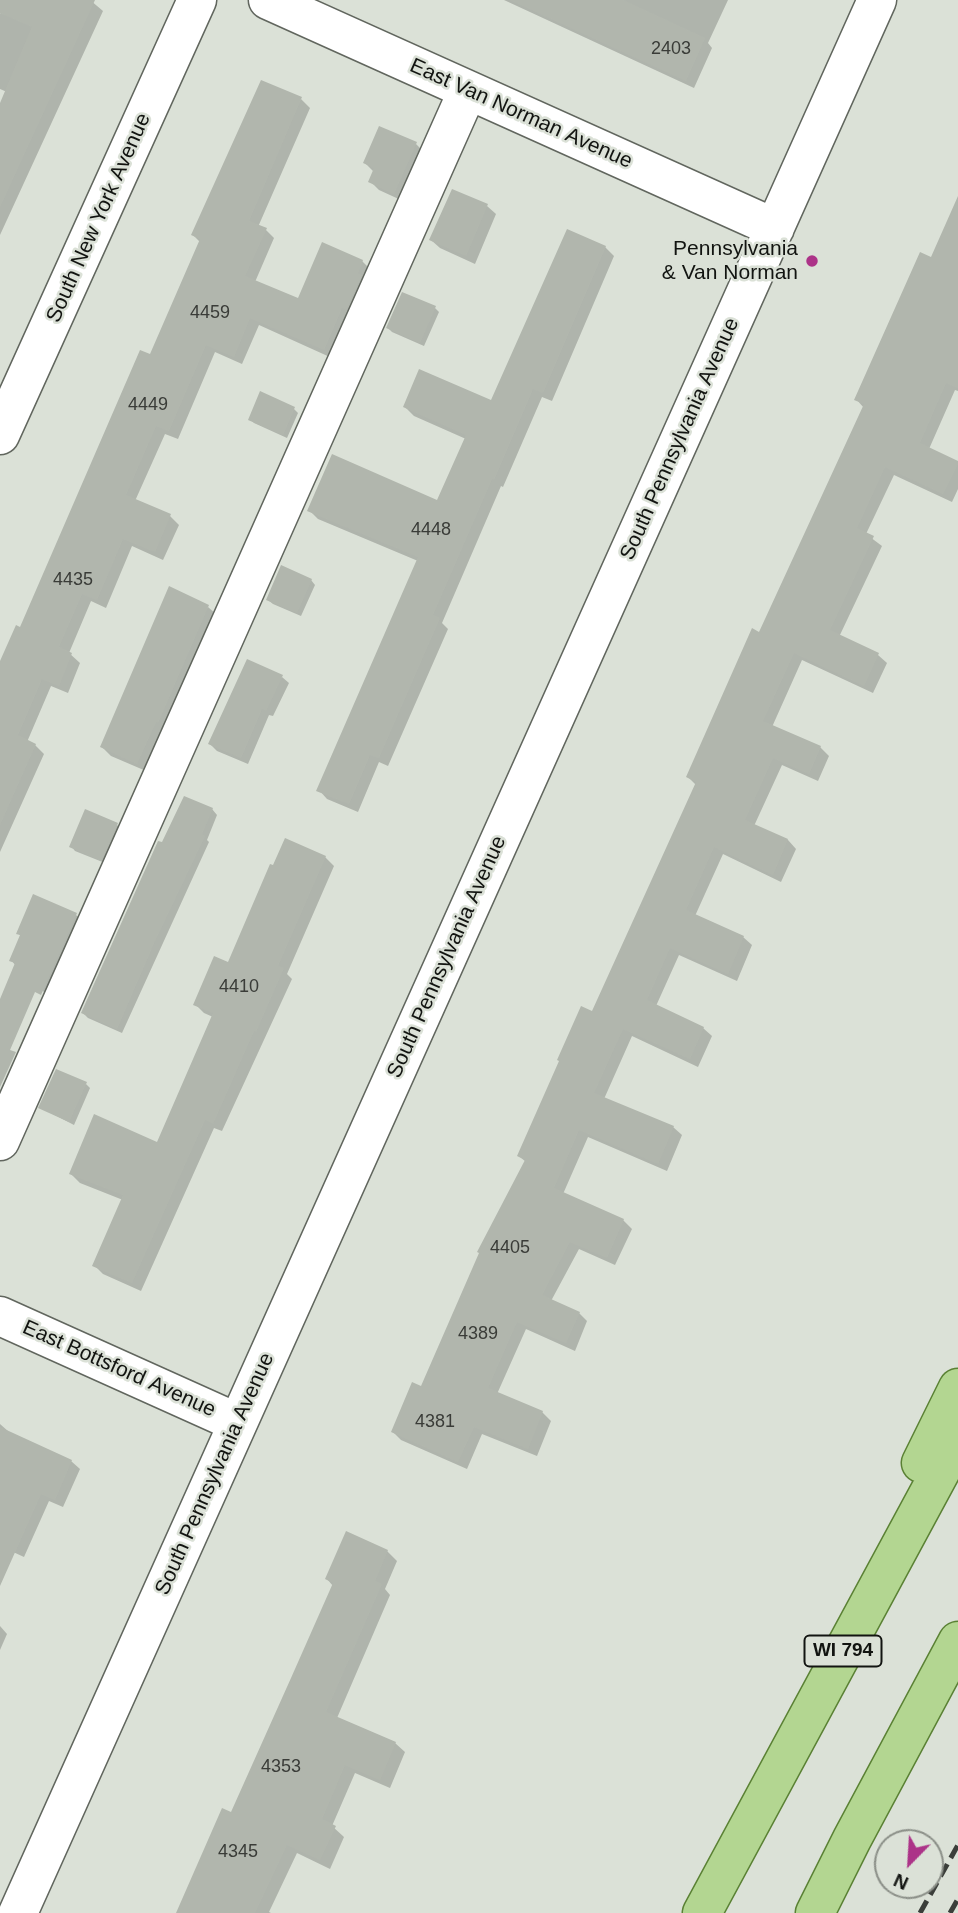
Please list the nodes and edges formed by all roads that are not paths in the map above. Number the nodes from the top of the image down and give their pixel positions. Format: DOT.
graph roads {
  1 [pos="197,0"];
  2 [pos="268,0"];
  3 [pos="877,0"];
  4 [pos="468,90"];
  5 [pos="775,228"];
  6 [pos="0,435"];
  7 [pos="0,1141"];
  8 [pos="0,1316"];
  9 [pos="958,1388"];
  10 [pos="238,1423"];
  11 [pos="958,1439"];
  12 [pos="958,1641"];
  13 [pos="958,1663"];
  14 [pos="852,1839"];
  15 [pos="728,1862"];
  16 [pos="18,1913"];
  17 [pos="702,1913"];
  18 [pos="815,1913"];
  1 -- 6 [label="street, South New York Avenue"];
  2 -- 4 [label="street, East Van Norman Avenue"];
  3 -- 5 [label="street, South Pennsylvania Avenue"];
  4 -- 5 [label="street, East Van Norman Avenue"];
  4 -- 7 [label="street"];
  5 -- 10 [label="street, South Pennsylvania Avenue"];
  8 -- 10 [label="street, East Bottsford Avenue"];
  9 -- 15 [label="main road"];
  10 -- 16 [label="street, South Pennsylvania Avenue"];
  11 -- 15 [label="main road, WI 794"];
  12 -- 14 [label="main road"];
  13 -- 14 [label="main road"];
  14 -- 18 [label="main road"];
  15 -- 17 [label="main road, WI 794"];
}
